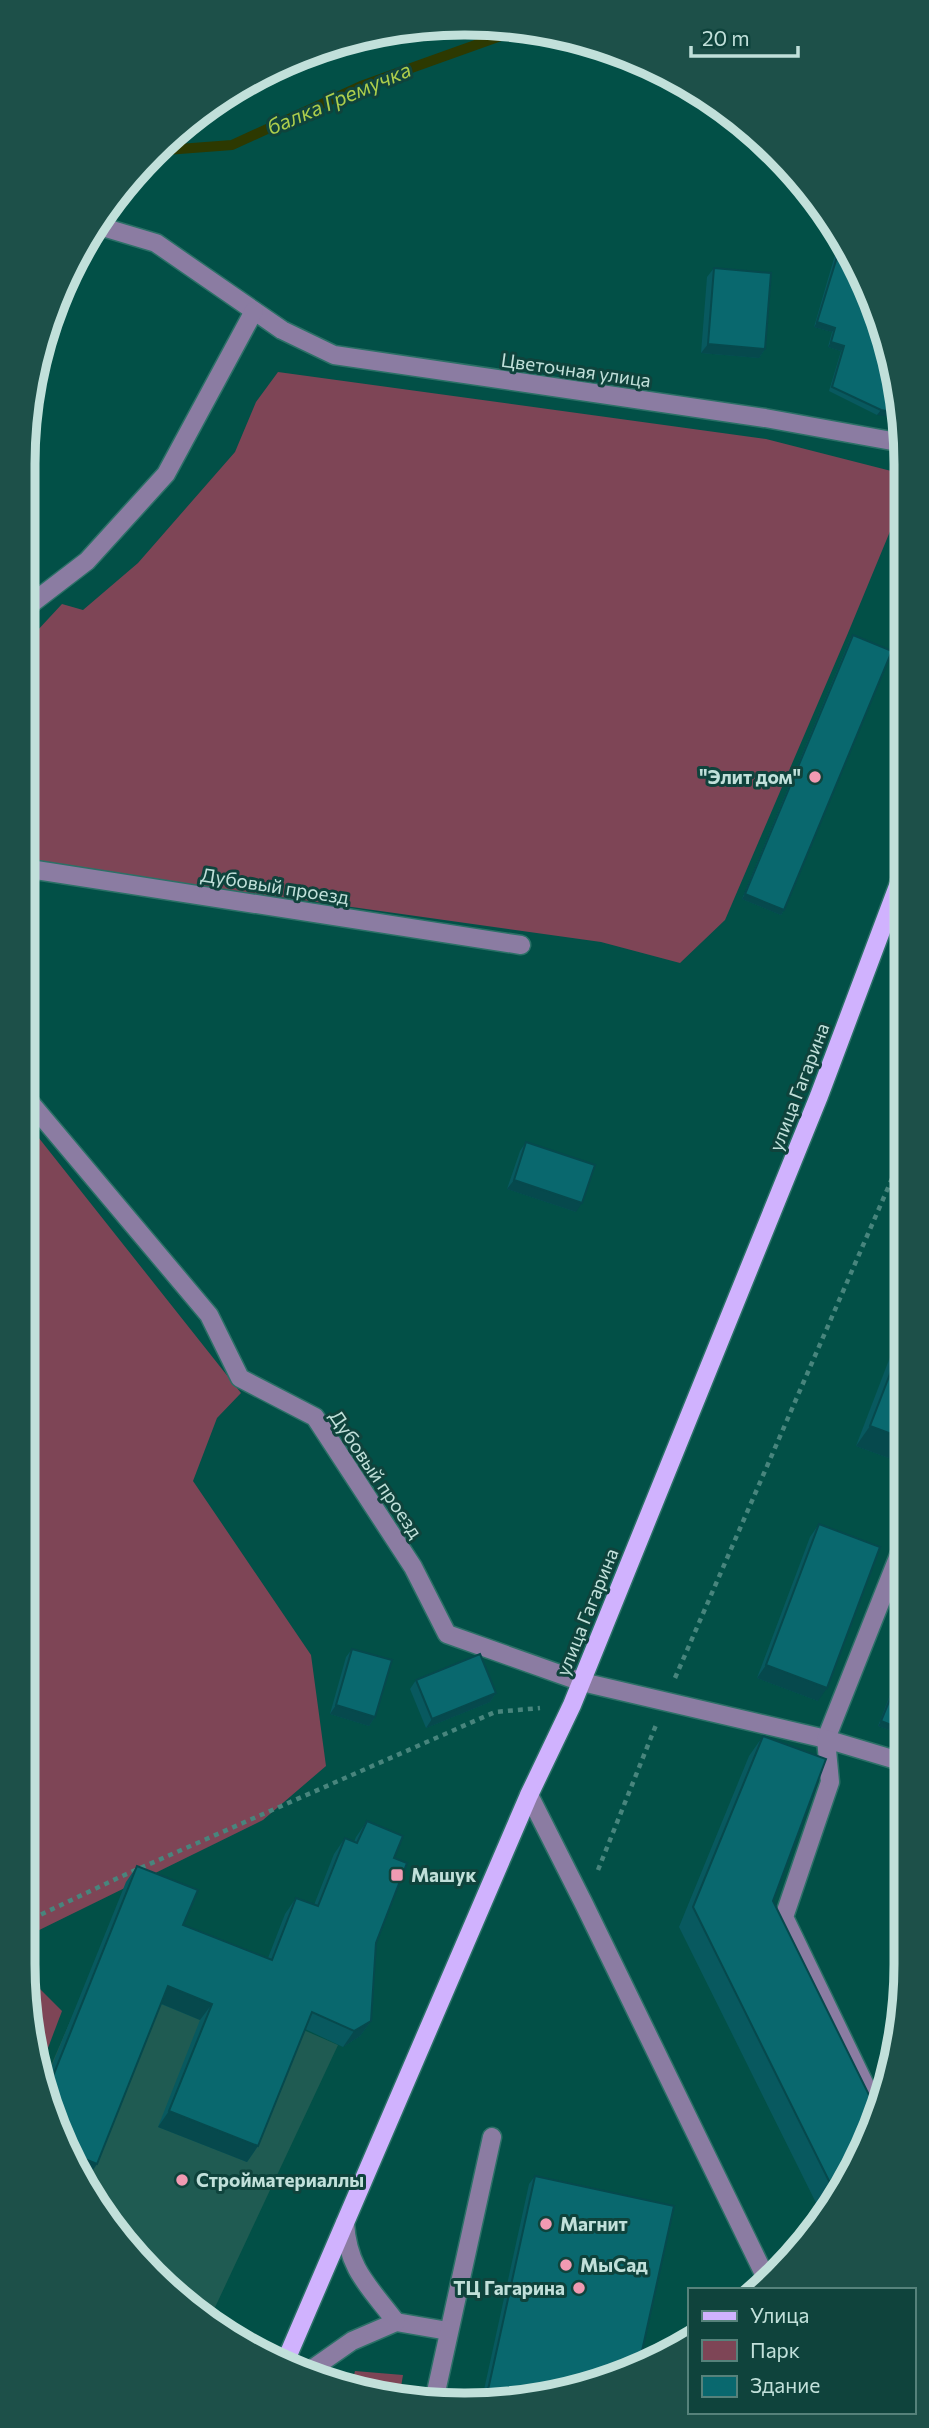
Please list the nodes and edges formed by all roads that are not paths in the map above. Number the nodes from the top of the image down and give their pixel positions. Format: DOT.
graph roads {
  1 [pos="106,228"];
  2 [pos="254,311"];
  3 [pos="893,441"];
  4 [pos="35,601"];
  5 [pos="35,870"];
  6 [pos="894,897"];
  7 [pos="521,945"];
  8 [pos="35,1108"];
  9 [pos="894,1567"];
  10 [pos="582,1682"];
  11 [pos="826,1739"];
  12 [pos="894,1759"];
  13 [pos="528,1795"];
  14 [pos="872,2099"];
  15 [pos="492,2137"];
  16 [pos="345,2223"];
  17 [pos="763,2272"];
  18 [pos="396,2322"];
  19 [pos="448,2331"];
  20 [pos="288,2355"];
  21 [pos="316,2366"];
  22 [pos="435,2392"];
  1 -- 2 [label="street, Цветочная улица"];
  2 -- 3 [label="street, Цветочная улица"];
  2 -- 4 [label="street"];
  5 -- 7 [label="street, Дубовый проезд"];
  6 -- 10 [label="main road, улица Гагарина"];
  8 -- 10 [label="street, Дубовый проезд"];
  9 -- 11 [label="street"];
  10 -- 11 [label="street, Дубовый проезд"];
  10 -- 13 [label="main road, улица Гагарина"];
  11 -- 12 [label="street, Дубовый проезд"];
  11 -- 14 [label="street"];
  13 -- 16 [label="main road, улица Гагарина"];
  13 -- 17 [label="street"];
  15 -- 19 [label="street"];
  16 -- 18 [label="street"];
  16 -- 20 [label="main road, улица Гагарина"];
  18 -- 19 [label="street"];
  18 -- 21 [label="street"];
  19 -- 22 [label="street"];
}
